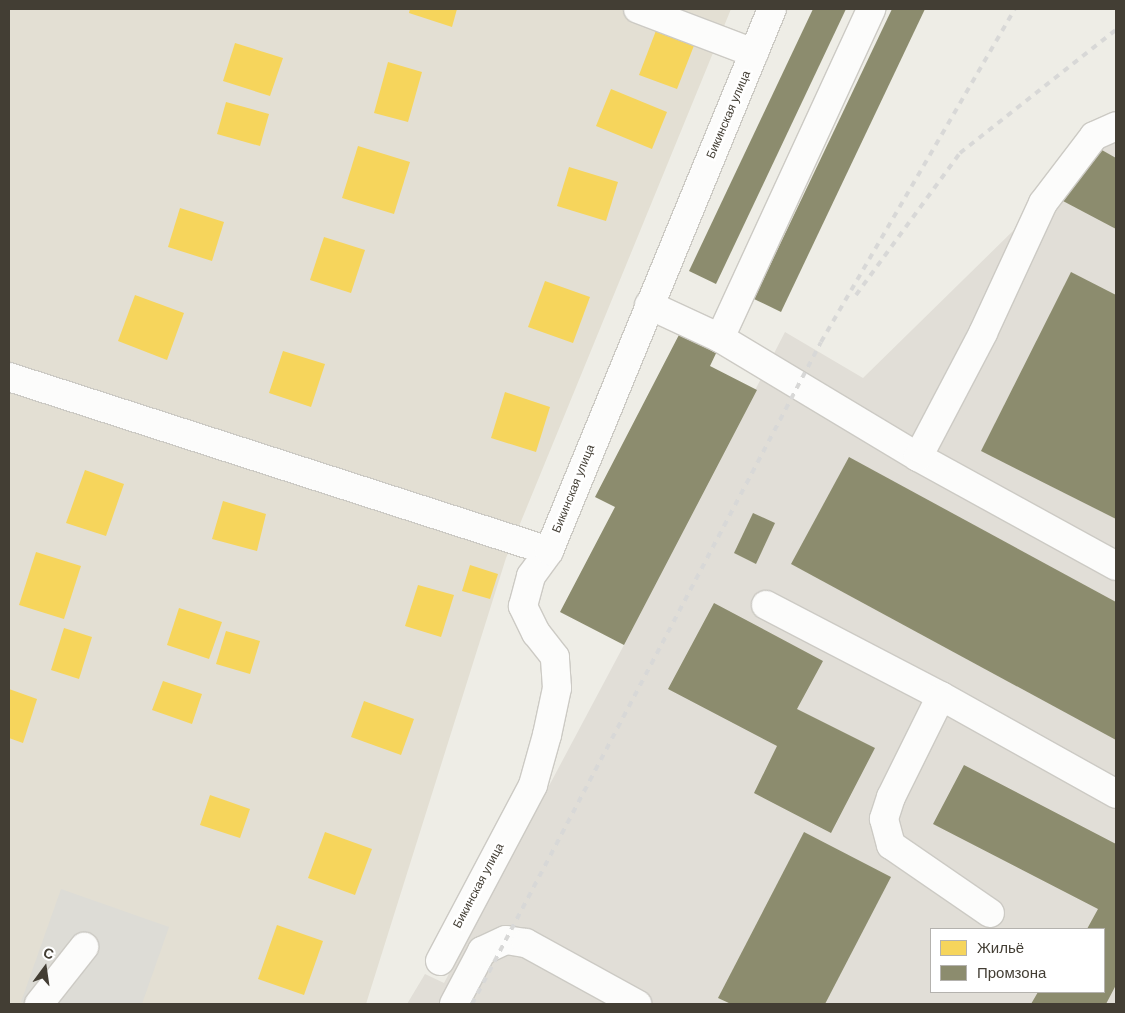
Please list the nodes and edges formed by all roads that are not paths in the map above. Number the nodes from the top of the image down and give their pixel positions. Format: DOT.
graph roads {
  1 [pos="638,9"];
  2 [pos="772,9"];
  3 [pos="871,9"];
  4 [pos="754,53"];
  5 [pos="1116,126"];
  6 [pos="649,305"];
  7 [pos="720,338"];
  8 [pos="9,377"];
  9 [pos="918,457"];
  10 [pos="549,551"];
  11 [pos="1116,566"];
  12 [pos="766,605"];
  13 [pos="941,696"];
  14 [pos="1116,794"];
  15 [pos="990,913"];
  16 [pos="84,948"];
  17 [pos="440,961"];
  18 [pos="39,1004"];
  19 [pos="454,1004"];
  20 [pos="637,1004"];
  1 -- 4 [label="street"];
  2 -- 4 [label="street, Бикинская улица"];
  3 -- 7 [label="street"];
  4 -- 6 [label="street, Бикинская улица"];
  5 -- 9 [label="street"];
  6 -- 7 [label="street"];
  6 -- 10 [label="street, Бикинская улица"];
  7 -- 9 [label="street"];
  8 -- 10 [label="street"];
  9 -- 11 [label="street"];
  10 -- 17 [label="street, Бикинская улица"];
  12 -- 13 [label="street"];
  13 -- 14 [label="street"];
  13 -- 15 [label="street"];
  16 -- 18 [label="street"];
  19 -- 20 [label="street"];
}
